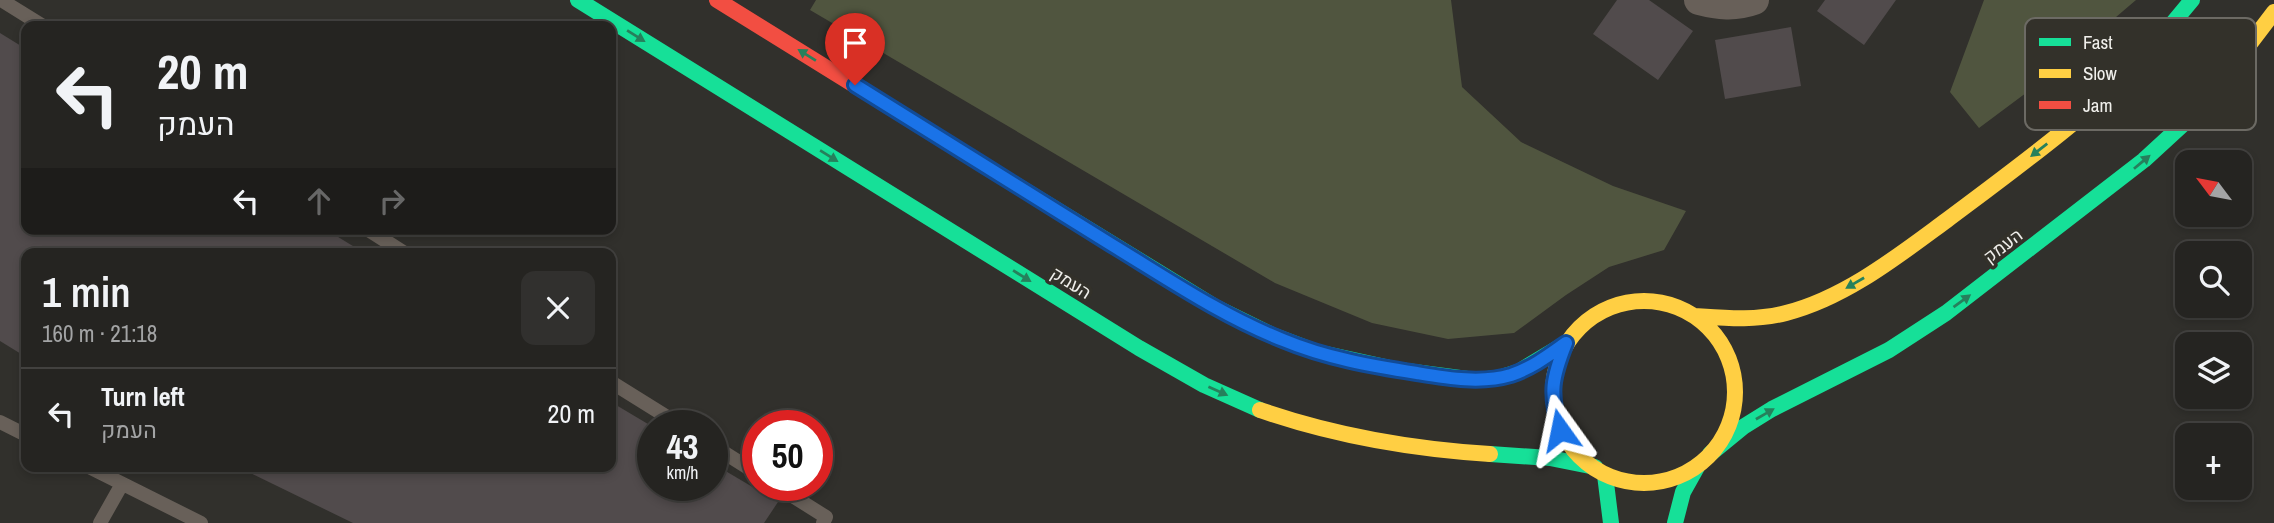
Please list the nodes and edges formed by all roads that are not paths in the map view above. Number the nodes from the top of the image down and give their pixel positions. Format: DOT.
graph roads {
  1 [pos="1,0"];
  2 [pos="578,0"];
  3 [pos="717,0"];
  4 [pos="1699,0"];
  5 [pos="1754,0"];
  6 [pos="2192,0"];
  7 [pos="2274,12"];
  8 [pos="2177,18"];
  9 [pos="35,21"];
  10 [pos="612,21"];
  11 [pos="616,24"];
  12 [pos="2256,36"];
  13 [pos="2064,130"];
  14 [pos="2177,130"];
  15 [pos="376,235"];
  16 [pos="397,248"];
  17 [pos="1695,316"];
  18 [pos="1566,343"];
  19 [pos="616,385"];
  20 [pos="656,410"];
  21 [pos="0,422"];
  22 [pos="21,432"];
  23 [pos="1710,454"];
  24 [pos="1697,467"];
  25 [pos="1600,471"];
  26 [pos="99,472"];
  27 [pos="122,484"];
  28 [pos="801,501"];
  29 [pos="100,523"];
  30 [pos="201,523"];
  31 [pos="822,523"];
  32 [pos="1611,523"];
  33 [pos="1675,523"];
  1 -- 9 [label="lane"];
  2 -- 10 [label="main road, העמק, one-way"];
  18 -- 3 [label="main road, one-way"];
  4 -- 5 [label="street"];
  6 -- 8 [label="main road, one-way"];
  12 -- 7 [label="main road, העמק, one-way"];
  11 -- 25 [label="main road, העמק, one-way"];
  13 -- 17 [label="main road, one-way"];
  23 -- 14 [label="main road, העמק, one-way"];
  15 -- 16 [label="lane"];
  17 -- 18 [label="main road"];
  17 -- 23 [label="main road"];
  18 -- 25 [label="main road"];
  19 -- 20 [label="lane"];
  21 -- 22 [label="lane"];
  23 -- 24 [label="main road"];
  24 -- 25 [label="main road"];
  24 -- 33 [label="main road"];
  25 -- 32 [label="main road"];
  26 -- 27 [label="lane"];
  27 -- 29 [label="lane"];
  27 -- 30 [label="lane"];
  28 -- 31 [label="lane"];
}
